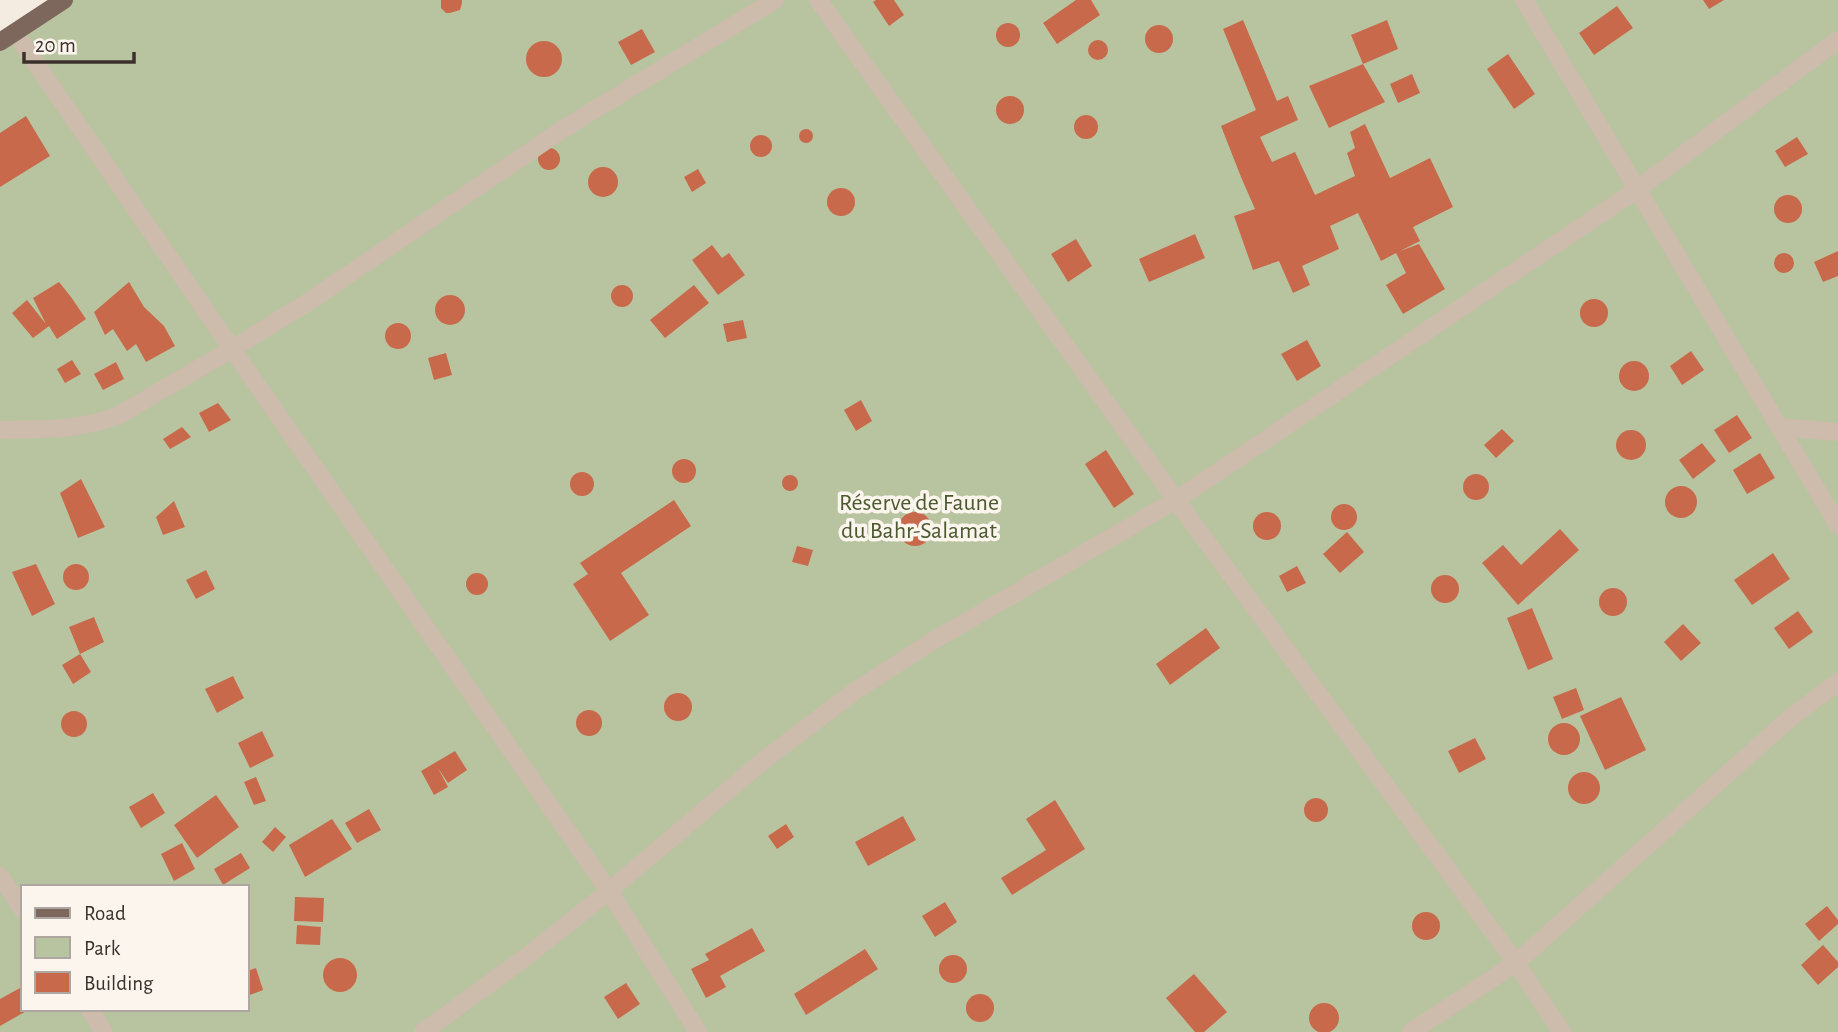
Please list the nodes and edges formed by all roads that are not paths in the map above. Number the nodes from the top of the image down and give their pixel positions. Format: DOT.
graph roads {
  1 [pos="64,0"];
  2 [pos="775,0"];
  3 [pos="818,0"];
  4 [pos="1524,0"];
  5 [pos="7,37"];
  6 [pos="1838,40"];
  7 [pos="1636,190"];
  8 [pos="232,349"];
  9 [pos="1780,427"];
  10 [pos="0,430"];
  11 [pos="1838,432"];
  12 [pos="1176,499"];
  13 [pos="1838,525"];
  14 [pos="1838,682"];
  15 [pos="0,876"];
  16 [pos="609,891"];
  17 [pos="21,907"];
  18 [pos="1516,963"];
  19 [pos="90,1011"];
  20 [pos="104,1032"];
  21 [pos="423,1032"];
  22 [pos="698,1032"];
  23 [pos="1411,1032"];
  24 [pos="1562,1032"];
  1 -- 5 [label="main road"];
  2 -- 8 [label="street"];
  3 -- 12 [label="street"];
  4 -- 7 [label="street"];
  5 -- 8 [label="street"];
  6 -- 7 [label="street"];
  7 -- 9 [label="street"];
  7 -- 12 [label="street"];
  8 -- 10 [label="street"];
  8 -- 16 [label="street"];
  9 -- 11 [label="street"];
  9 -- 13 [label="street"];
  12 -- 16 [label="street"];
  12 -- 18 [label="street"];
  14 -- 18 [label="street"];
  15 -- 17 [label="street"];
  16 -- 21 [label="street"];
  16 -- 22 [label="street"];
  18 -- 23 [label="street"];
  18 -- 24 [label="street"];
  19 -- 20 [label="street"];
}
